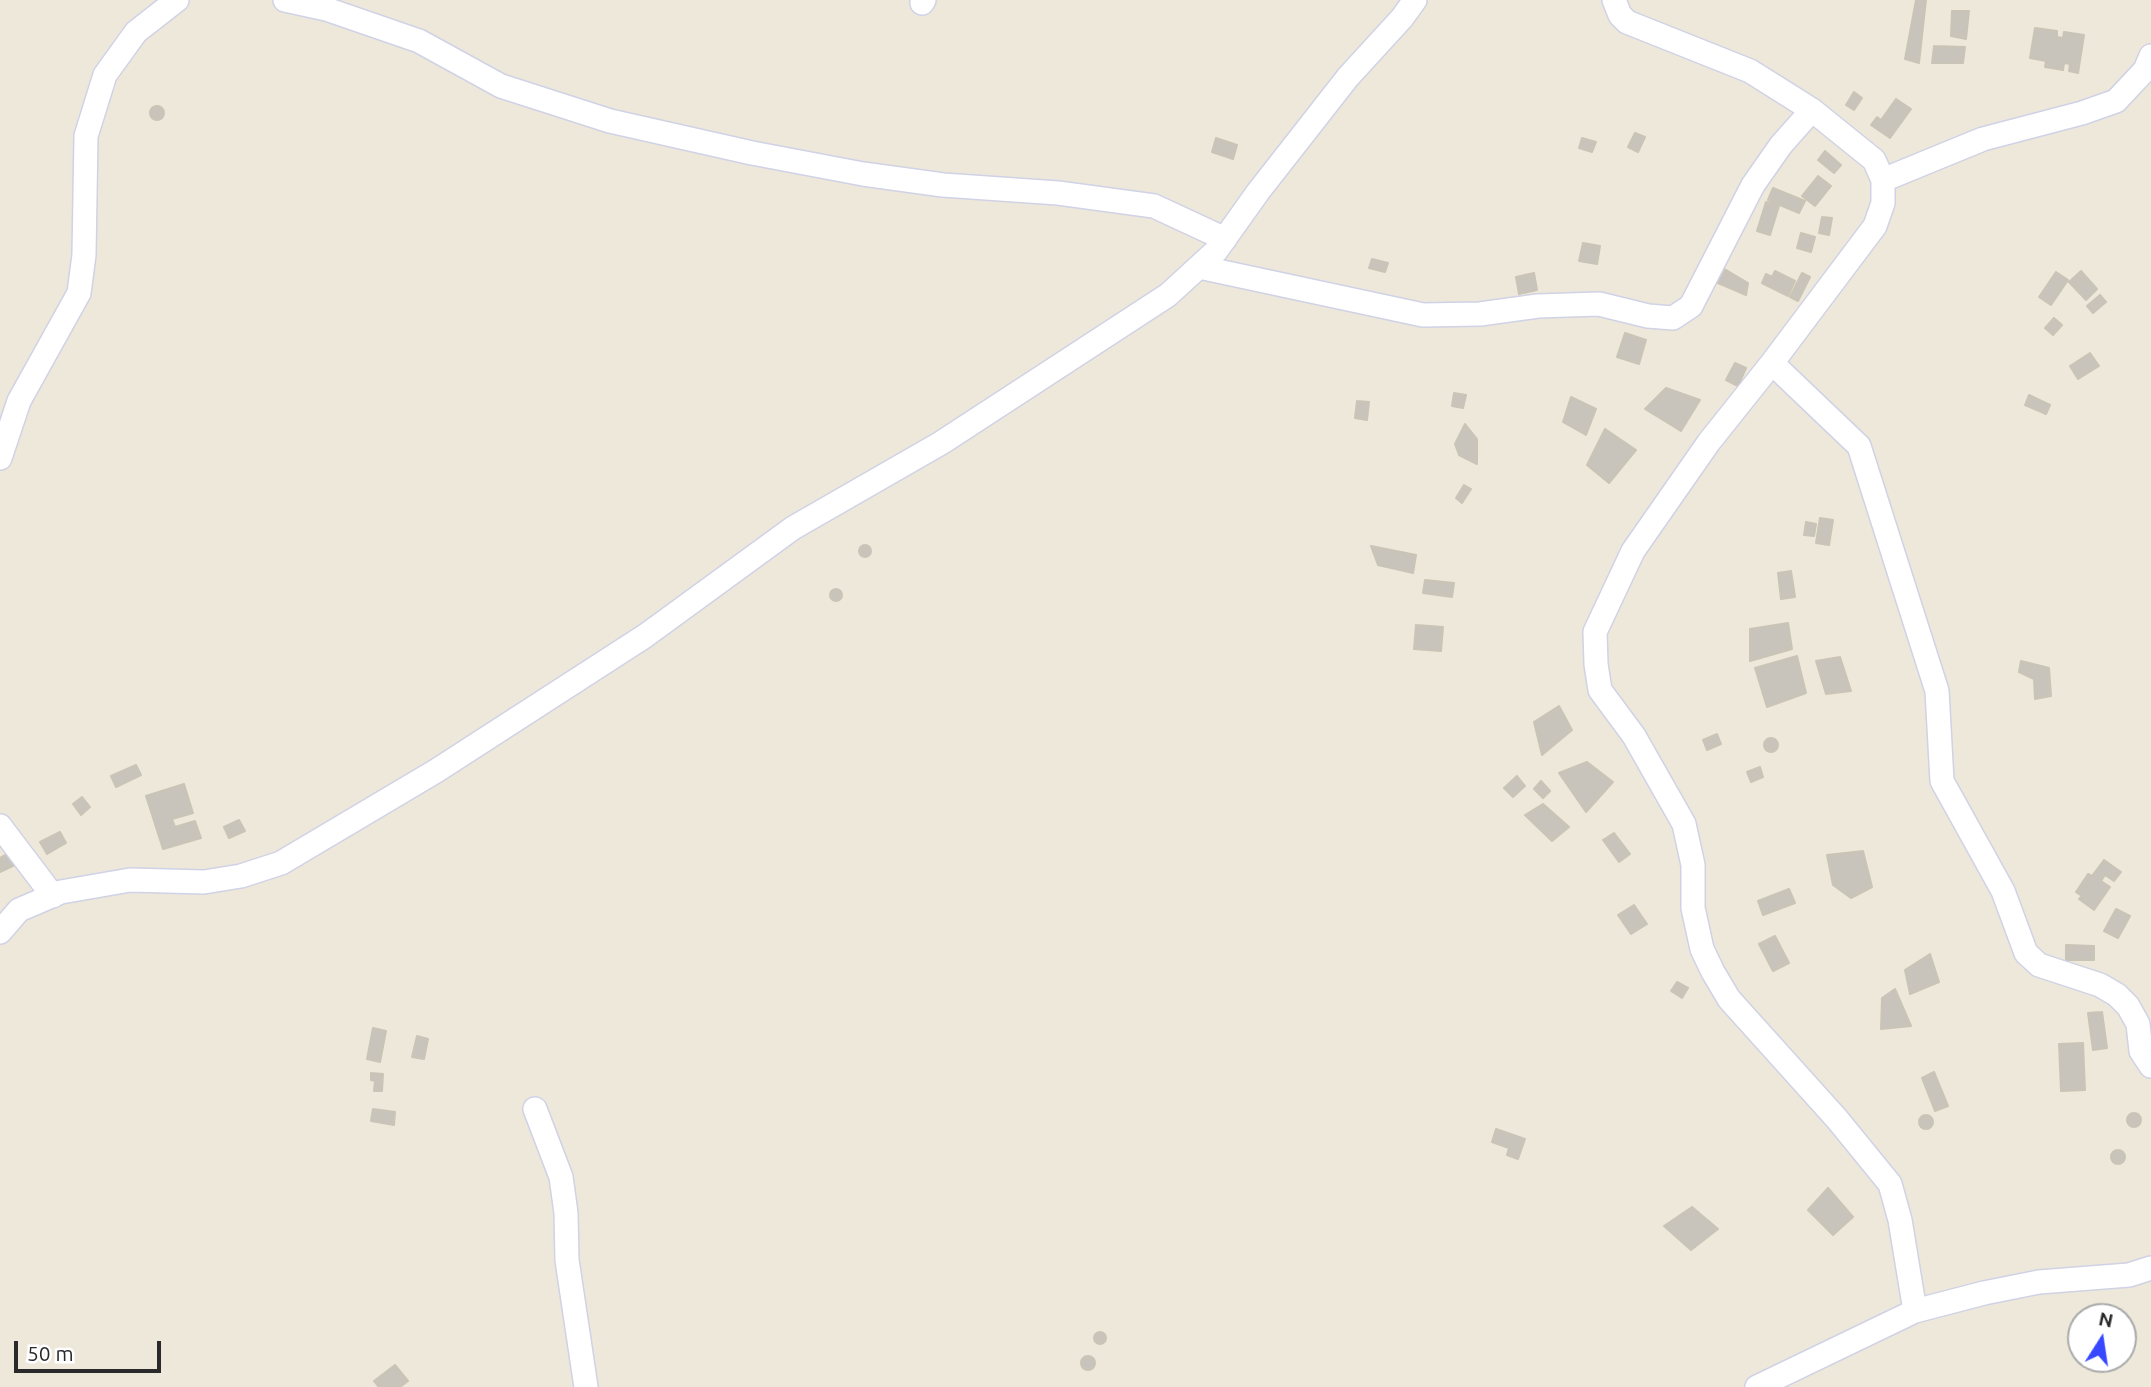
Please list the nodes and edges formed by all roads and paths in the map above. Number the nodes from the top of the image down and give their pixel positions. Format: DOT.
graph roads {
  1 [pos="177,0"];
  2 [pos="285,0"];
  3 [pos="1415,0"];
  4 [pos="1614,0"];
  5 [pos="2151,56"];
  6 [pos="1812,110"];
  7 [pos="1883,180"];
  8 [pos="1225,239"];
  9 [pos="1199,267"];
  10 [pos="1772,363"];
  11 [pos="0,458"];
  12 [pos="0,826"];
  13 [pos="52,896"];
  14 [pos="0,932"];
  15 [pos="2151,1066"];
  16 [pos="535,1109"];
  17 [pos="2151,1268"];
  18 [pos="1915,1311"];
  19 [pos="586,1387"];
  20 [pos="1756,1387"];
  1 -- 11 [label="street"];
  2 -- 8 [label="street"];
  3 -- 8 [label="street"];
  4 -- 6 [label="street"];
  5 -- 7 [label="street"];
  6 -- 7 [label="street"];
  6 -- 9 [label="street"];
  7 -- 10 [label="street"];
  8 -- 9 [label="street"];
  9 -- 13 [label="street"];
  10 -- 15 [label="street"];
  10 -- 18 [label="street"];
  12 -- 13 [label="street"];
  13 -- 14 [label="street"];
  16 -- 19 [label="street"];
  17 -- 18 [label="street"];
  18 -- 20 [label="street"];
}
